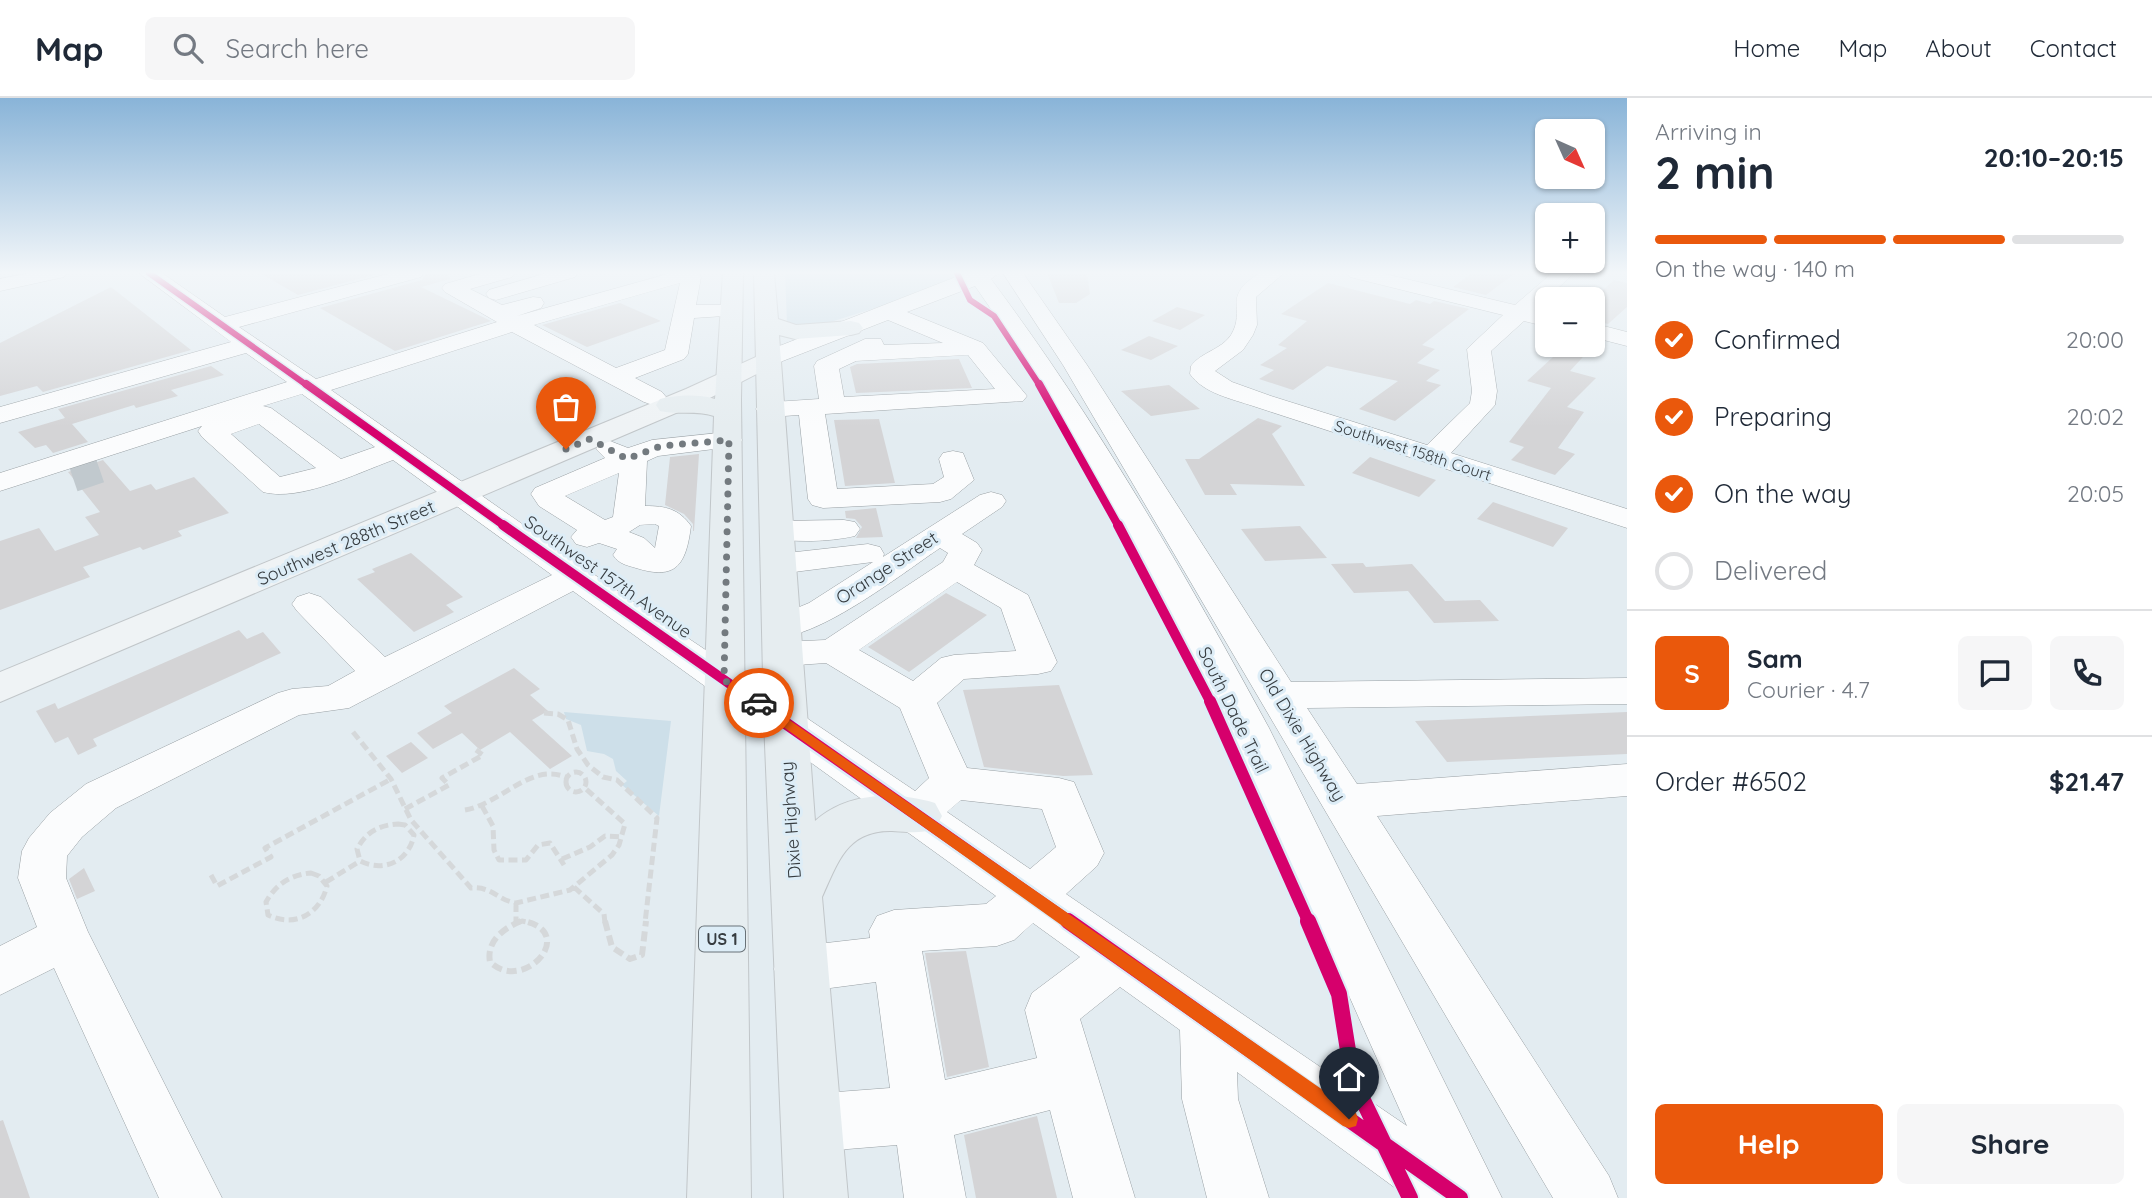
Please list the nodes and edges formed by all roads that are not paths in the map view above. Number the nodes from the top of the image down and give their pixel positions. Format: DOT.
graph roads {
  1 [pos="223,324"];
  2 [pos="489,324"];
  3 [pos="519,324"];
  4 [pos="674,324"];
  5 [pos="682,324"];
  6 [pos="730,324"];
  7 [pos="766,324"];
  8 [pos="770,324"];
  9 [pos="860,324"];
  10 [pos="918,324"];
  11 [pos="1020,324"];
  12 [pos="1035,324"];
  13 [pos="1245,324"];
  14 [pos="1506,324"];
  15 [pos="850,328"];
  16 [pos="1605,333"];
  17 [pos="658,336"];
  18 [pos="1627,339"];
  19 [pos="250,344"];
  20 [pos="975,348"];
  21 [pos="610,353"];
  22 [pos="850,354"];
  23 [pos="767,359"];
  24 [pos="586,361"];
  25 [pos="729,374"];
  26 [pos="615,377"];
  27 [pos="310,386"];
  28 [pos="662,401"];
  29 [pos="822,407"];
  30 [pos="769,409"];
  31 [pos="240,414"];
  32 [pos="0,415"];
  33 [pos="729,426"];
  34 [pos="212,431"];
  35 [pos="590,439"];
  36 [pos="396,449"];
  37 [pos="1432,456"];
  38 [pos="953,458"];
  39 [pos="627,459"];
  40 [pos="108,466"];
  41 [pos="338,470"];
  42 [pos="72,478"];
  43 [pos="0,482"];
  44 [pos="452,488"];
  45 [pos="822,492"];
  46 [pos="940,493"];
  47 [pos="775,494"];
  48 [pos="0,502"];
  49 [pos="1627,519"];
  50 [pos="615,529"];
  51 [pos="844,529"];
  52 [pos="776,530"];
  53 [pos="939,534"];
  54 [pos="868,554"];
  55 [pos="778,564"];
  56 [pos="561,566"];
  57 [pos="956,568"];
  58 [pos="309,604"];
  59 [pos="781,641"];
  60 [pos="834,651"];
  61 [pos="0,660"];
  62 [pos="375,677"];
  63 [pos="724,680"];
  64 [pos="0,688"];
  65 [pos="1627,691"];
  66 [pos="1278,695"];
  67 [pos="916,700"];
  68 [pos="785,722"];
  69 [pos="1627,780"];
  70 [pos="1343,802"];
  71 [pos="929,804"];
  72 [pos="1031,894"];
  73 [pos="796,899"];
  74 [pos="65,937"];
  75 [pos="898,957"];
  76 [pos="1119,957"];
  77 [pos="800,969"];
  78 [pos="0,972"];
  79 [pos="1206,1018"];
  80 [pos="1070,1078"];
  81 [pos="922,1114"];
  82 [pos="811,1123"];
  83 [pos="191,1198"];
  84 [pos="719,1198"];
  85 [pos="816,1198"];
  86 [pos="934,1198"];
  87 [pos="1104,1198"];
  88 [pos="1238,1198"];
  89 [pos="1460,1198"];
  90 [pos="1471,1198"];
  91 [pos="1587,1198"];
  1 -- 19 [label="street, Southwest 157th Avenue"];
  2 -- 27 [label="street"];
  3 -- 24 [label="street"];
  4 -- 17 [label="street"];
  5 -- 26 [label="street"];
  6 -- 25 [label="highway, US 1"];
  7 -- 23 [label="highway, Dixie Highway"];
  8 -- 15 [label="highway"];
  9 -- 15 [label="street, Southwest 288th Street"];
  10 -- 20 [label="street"];
  10 -- 22 [label="street"];
  11 -- 90 [label="street"];
  12 -- 66 [label="street, Old Dixie Highway"];
  13 -- 37 [label="street, Southwest 158th Court"];
  14 -- 37 [label="street"];
  15 -- 23 [label="street, Southwest 288th Street"];
  16 -- 18 [label="street"];
  19 -- 27 [label="street, Southwest 157th Avenue"];
  19 -- 32 [label="street"];
  20 -- 22 [label="street"];
  20 -- 29 [label="street"];
  21 -- 24 [label="street"];
  22 -- 29 [label="street"];
  23 -- 25 [label="main road, Southwest 288th Street"];
  23 -- 30 [label="highway, Dixie Highway"];
  24 -- 26 [label="street"];
  25 -- 28 [label="main road, Southwest 288th Street"];
  25 -- 33 [label="highway, US 1"];
  26 -- 28 [label="street"];
  27 -- 31 [label="street"];
  27 -- 36 [label="street, Southwest 157th Avenue"];
  28 -- 33 [label="highway"];
  28 -- 35 [label="main road, Southwest 288th Street"];
  28 -- 44 [label="main road, Southwest 288th Street"];
  29 -- 30 [label="street"];
  29 -- 45 [label="street"];
  30 -- 47 [label="highway, Dixie Highway"];
  31 -- 34 [label="street"];
  31 -- 41 [label="street"];
  31 -- 43 [label="street"];
  33 -- 39 [label="street"];
  33 -- 63 [label="highway, US 1"];
  34 -- 40 [label="street"];
  34 -- 41 [label="street"];
  35 -- 39 [label="street"];
  35 -- 44 [label="main road, Southwest 288th Street"];
  36 -- 41 [label="street"];
  36 -- 44 [label="street, Southwest 157th Avenue"];
  37 -- 49 [label="street, Southwest 158th Court"];
  38 -- 46 [label="street"];
  39 -- 50 [label="street"];
  39 -- 50 [label="street"];
  42 -- 48 [label="street"];
  44 -- 56 [label="street, Southwest 157th Avenue"];
  44 -- 61 [label="main road, Southwest 288th Street"];
  44 -- 64 [label="main road, Southwest 288th Street"];
  45 -- 46 [label="street"];
  45 -- 47 [label="street"];
  46 -- 53 [label="street, Orange Street"];
  47 -- 52 [label="highway, Dixie Highway"];
  50 -- 50 [label="street"];
  50 -- 56 [label="street"];
  51 -- 52 [label="street"];
  52 -- 55 [label="highway, Dixie Highway"];
  53 -- 57 [label="street"];
  53 -- 59 [label="street, Orange Street"];
  54 -- 55 [label="street"];
  55 -- 59 [label="highway, Dixie Highway"];
  56 -- 62 [label="street"];
  56 -- 63 [label="street, Southwest 157th Avenue"];
  57 -- 60 [label="street"];
  57 -- 67 [label="street"];
  58 -- 62 [label="street"];
  59 -- 60 [label="street"];
  59 -- 68 [label="highway, Dixie Highway"];
  60 -- 67 [label="street"];
  62 -- 74 [label="street"];
  63 -- 68 [label="street, Southwest 157th Avenue"];
  63 -- 84 [label="highway, US 1"];
  65 -- 66 [label="street"];
  66 -- 70 [label="street, Old Dixie Highway"];
  67 -- 71 [label="street"];
  68 -- 71 [label="street, Southwest 157th Avenue"];
  68 -- 73 [label="highway, Dixie Highway"];
  69 -- 70 [label="street"];
  70 -- 91 [label="street, Old Dixie Highway"];
  71 -- 72 [label="street, Southwest 157th Avenue"];
  71 -- 72 [label="street"];
  71 -- 73 [label="highway"];
  72 -- 75 [label="street"];
  72 -- 76 [label="street, Southwest 157th Avenue"];
  73 -- 77 [label="highway, Dixie Highway"];
  74 -- 78 [label="street"];
  74 -- 83 [label="street"];
  75 -- 77 [label="street"];
  75 -- 81 [label="street"];
  76 -- 79 [label="street, Southwest 157th Avenue"];
  76 -- 80 [label="street"];
  77 -- 82 [label="highway, Dixie Highway"];
  79 -- 88 [label="street"];
  79 -- 89 [label="street, Southwest 157th Avenue"];
  80 -- 81 [label="street"];
  80 -- 87 [label="street"];
  81 -- 82 [label="street"];
  81 -- 86 [label="street"];
  82 -- 85 [label="highway, Dixie Highway"];
}
